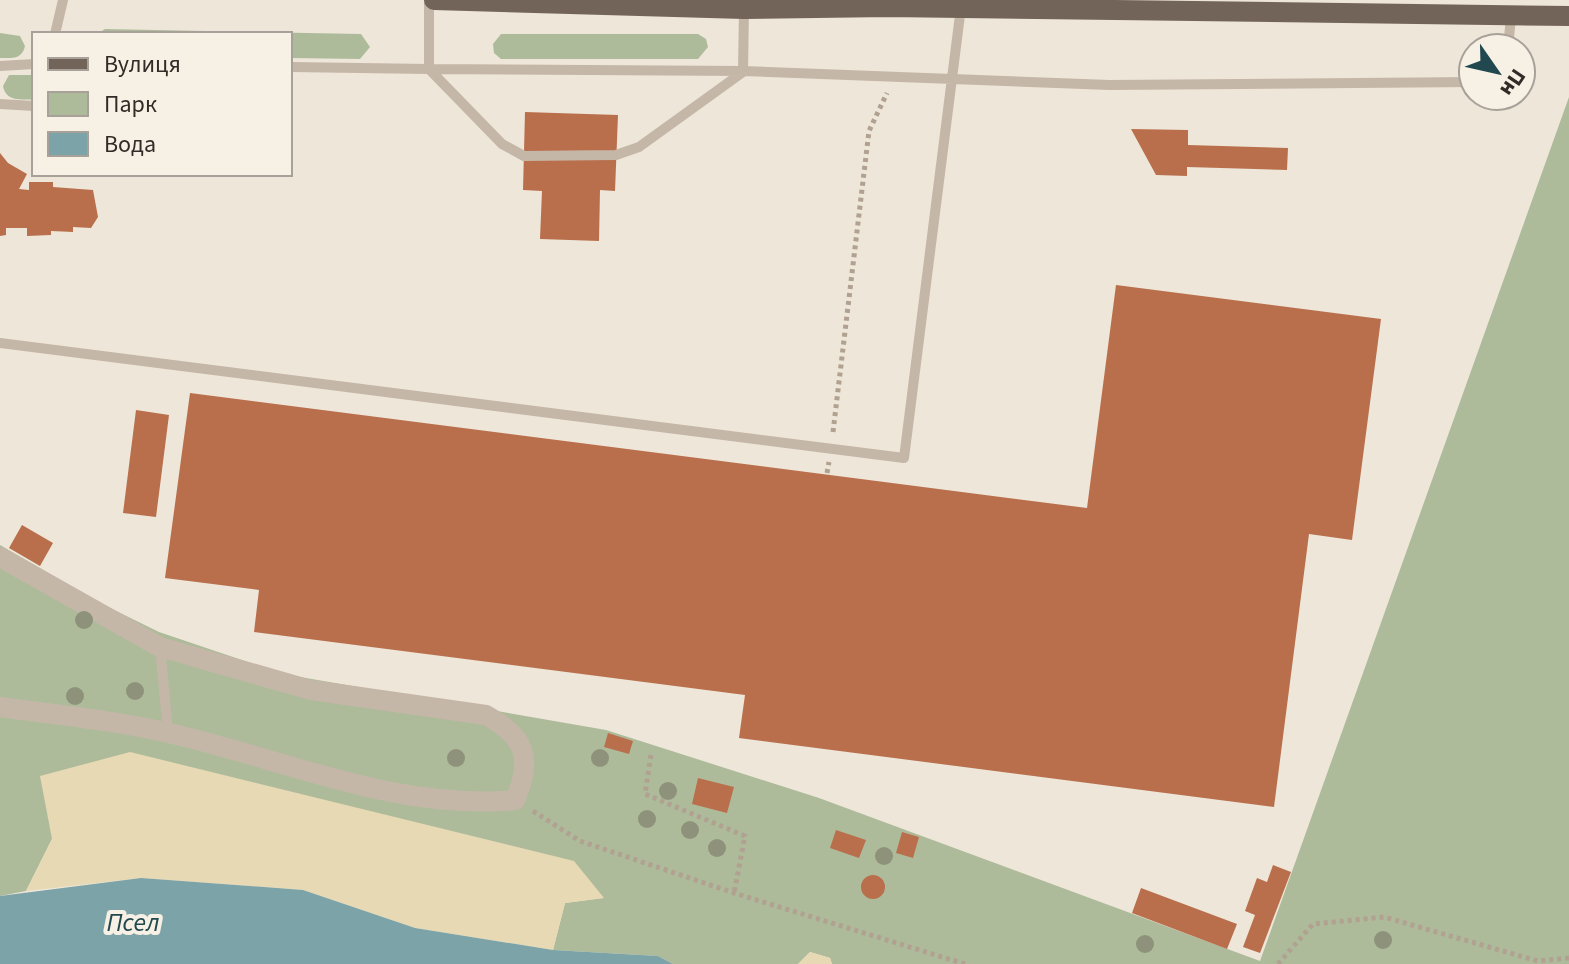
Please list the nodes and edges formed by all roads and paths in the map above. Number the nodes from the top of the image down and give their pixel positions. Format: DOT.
graph roads {
  1 [pos="63,0"];
  2 [pos="432,0"];
  3 [pos="1443,0"];
  4 [pos="563,2"];
  5 [pos="963,5"];
  6 [pos="744,9"];
  7 [pos="1460,16"];
  8 [pos="1569,16"];
  9 [pos="1511,17"];
  10 [pos="55,32"];
  11 [pos="1510,32"];
  12 [pos="32,64"];
  13 [pos="0,66"];
  14 [pos="292,67"];
  15 [pos="429,69"];
  16 [pos="743,71"];
  17 [pos="888,77"];
  18 [pos="952,79"];
  19 [pos="1457,82"];
  20 [pos="0,104"];
  21 [pos="32,106"];
  22 [pos="0,343"];
  23 [pos="831,449"];
  24 [pos="827,473"];
  25 [pos="0,557"];
  26 [pos="160,647"];
  27 [pos="0,707"];
  28 [pos="168,732"];
  29 [pos="651,755"];
  30 [pos="515,800"];
  31 [pos="734,893"];
  32 [pos="1569,958"];
  33 [pos="965,964"];
  34 [pos="1278,964"];
  1 -- 10 [label="lane"];
  2 -- 4 [label="main road"];
  2 -- 15 [label="lane"];
  3 -- 7 [label="lane"];
  4 -- 6 [label="main road"];
  5 -- 6 [label="main road"];
  5 -- 7 [label="main road"];
  5 -- 18 [label="lane"];
  6 -- 16 [label="lane"];
  7 -- 9 [label="main road"];
  8 -- 9 [label="main road"];
  9 -- 11 [label="lane"];
  12 -- 13 [label="lane"];
  14 -- 15 [label="lane"];
  15 -- 16 [label="lane"];
  15 -- 16 [label="lane"];
  16 -- 17 [label="lane"];
  17 -- 18 [label="lane"];
  17 -- 23 [label="path"];
  18 -- 19 [label="lane"];
  18 -- 23 [label="lane"];
  20 -- 21 [label="lane"];
  22 -- 23 [label="lane"];
  23 -- 24 [label="path"];
  25 -- 26 [label="street"];
  26 -- 28 [label="lane"];
  26 -- 30 [label="street"];
  27 -- 28 [label="street"];
  28 -- 30 [label="street"];
  29 -- 31 [label="path"];
  30 -- 31 [label="path"];
  31 -- 33 [label="path"];
  32 -- 34 [label="path"];
}
